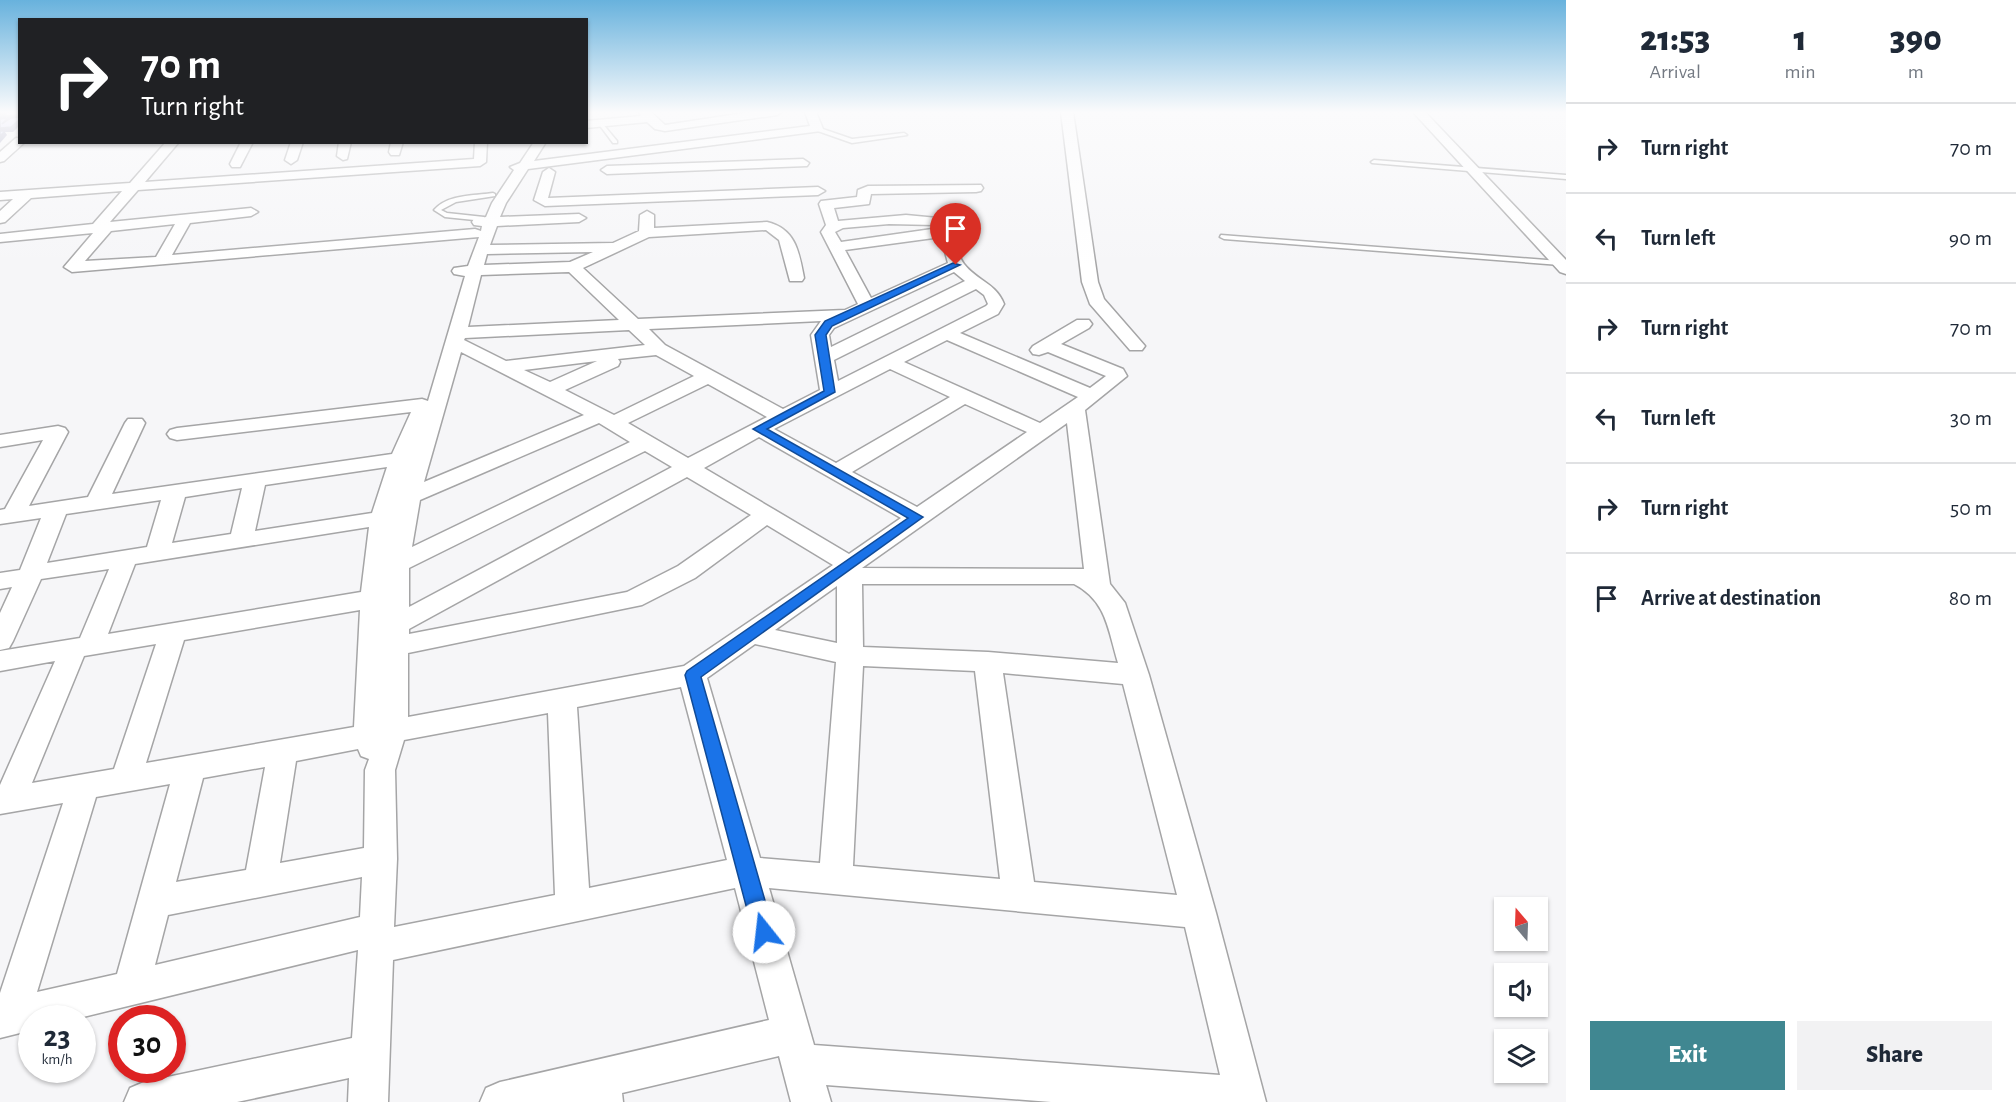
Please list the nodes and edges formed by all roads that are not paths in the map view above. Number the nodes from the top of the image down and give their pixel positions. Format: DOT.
graph roads {
  1 [pos="155,163"];
  2 [pos="242,163"];
  3 [pos="303,163"];
  4 [pos="354,163"];
  5 [pos="465,163"];
  6 [pos="517,163"];
  7 [pos="519,163"];
  8 [pos="543,163"];
  9 [pos="802,163"];
  10 [pos="1074,163"];
  11 [pos="1391,163"];
  12 [pos="1465,163"];
  13 [pos="720,166"];
  14 [pos="515,167"];
  15 [pos="171,168"];
  16 [pos="149,170"];
  17 [pos="1471,170"];
  18 [pos="360,171"];
  19 [pos="549,172"];
  20 [pos="300,176"];
  21 [pos="1566,177"];
  22 [pos="253,179"];
  23 [pos="746,180"];
  24 [pos="656,183"];
  25 [pos="133,187"];
  26 [pos="975,188"];
  27 [pos="80,191"];
  28 [pos="818,191"];
  29 [pos="27,194"];
  30 [pos="493,195"];
  31 [pos="0,196"];
  32 [pos="65,205"];
  33 [pos="234,206"];
  34 [pos="251,212"];
  35 [pos="647,215"];
  36 [pos="599,217"];
  37 [pos="0,219"];
  38 [pos="185,219"];
  39 [pos="50,220"];
  40 [pos="833,226"];
  41 [pos="102,227"];
  42 [pos="482,229"];
  43 [pos="948,231"];
  44 [pos="646,233"];
  45 [pos="36,234"];
  46 [pos="1224,237"];
  47 [pos="0,238"];
  48 [pos="788,240"];
  49 [pos="764,242"];
  50 [pos="671,247"];
  51 [pos="836,247"];
  52 [pos="616,248"];
  53 [pos="161,261"];
  54 [pos="956,265"];
  55 [pos="1563,266"];
  56 [pos="573,267"];
  57 [pos="467,271"];
  58 [pos="796,278"];
  59 [pos="977,282"];
  60 [pos="867,305"];
  61 [pos="846,315"];
  62 [pos="1083,324"];
  63 [pos="634,326"];
  64 [pos="945,333"];
  65 [pos="456,337"];
  66 [pos="1047,345"];
  67 [pos="1136,346"];
  68 [pos="659,350"];
  69 [pos="633,352"];
  70 [pos="824,358"];
  71 [pos="889,362"];
  72 [pos="1016,363"];
  73 [pos="507,366"];
  74 [pos="708,377"];
  75 [pos="551,389"];
  76 [pos="830,392"];
  77 [pos="965,396"];
  78 [pos="1083,402"];
  79 [pos="422,405"];
  80 [pos="782,417"];
  81 [pos="606,419"];
  82 [pos="135,423"];
  83 [pos="759,429"];
  84 [pos="1041,431"];
  85 [pos="177,434"];
  86 [pos="0,441"];
  87 [pos="646,442"];
  88 [pos="400,459"];
  89 [pos="688,467"];
  90 [pos="836,472"];
  91 [pos="255,481"];
  92 [pos="175,492"];
  93 [pos="409,496"];
  94 [pos="96,504"];
  95 [pos="56,510"];
  96 [pos="767,514"];
  97 [pos="7,516"];
  98 [pos="917,517"];
  99 [pos="382,518"];
  100 [pos="241,540"];
  101 [pos="157,553"];
  102 [pos="125,558"];
  103 [pos="397,564"];
  104 [pos="849,570"];
  105 [pos="30,575"];
  106 [pos="0,581"];
  107 [pos="1098,586"];
  108 [pos="387,597"];
  109 [pos="173,632"];
  110 [pos="751,634"];
  111 [pos="397,635"];
  112 [pos="0,641"];
  113 [pos="82,647"];
  114 [pos="850,656"];
  115 [pos="0,661"];
  116 [pos="988,662"];
  117 [pos="692,675"];
  118 [pos="1135,675"];
  119 [pos="562,700"];
  120 [pos="380,733"];
  121 [pos="283,752"];
  122 [pos="190,768"];
  123 [pos="126,779"];
  124 [pos="84,786"];
  125 [pos="4,800"];
  126 [pos="380,859"];
  127 [pos="747,871"];
  128 [pos="835,879"];
  129 [pos="260,882"];
  130 [pos="1019,896"];
  131 [pos="154,902"];
  132 [pos="573,906"];
  133 [pos="1199,913"];
  134 [pos="376,938"];
  135 [pos="130,988"];
  136 [pos="6,1017"];
  137 [pos="796,1048"];
  138 [pos="370,1054"];
  139 [pos="602,1090"];
  140 [pos="1245,1099"];
  141 [pos="144,1102"];
  142 [pos="368,1102"];
  143 [pos="500,1102"];
  144 [pos="810,1102"];
  1 -- 16 [label="street"];
  2 -- 22 [label="street"];
  3 -- 20 [label="street"];
  4 -- 18 [label="street"];
  5 -- 18 [label="street"];
  6 -- 14 [label="street"];
  7 -- 14 [label="street"];
  8 -- 14 [label="street"];
  9 -- 23 [label="street"];
  10 -- 67 [label="street"];
  11 -- 17 [label="lane"];
  12 -- 17 [label="street"];
  13 -- 23 [label="street"];
  13 -- 24 [label="street"];
  14 -- 19 [label="street"];
  14 -- 30 [label="street"];
  14 -- 42 [label="street"];
  15 -- 16 [label="street"];
  16 -- 25 [label="street"];
  17 -- 21 [label="lane"];
  17 -- 55 [label="street"];
  18 -- 20 [label="street"];
  19 -- 24 [label="street"];
  19 -- 24 [label="street"];
  20 -- 22 [label="street"];
  22 -- 25 [label="street"];
  22 -- 33 [label="street"];
  23 -- 24 [label="street"];
  23 -- 28 [label="street"];
  25 -- 27 [label="street"];
  25 -- 41 [label="street"];
  26 -- 40 [label="street"];
  27 -- 29 [label="street"];
  27 -- 32 [label="street"];
  29 -- 31 [label="street"];
  29 -- 37 [label="street"];
  30 -- 42 [label="street"];
  30 -- 42 [label="lane"];
  34 -- 38 [label="street"];
  35 -- 44 [label="street"];
  36 -- 42 [label="street"];
  38 -- 41 [label="street"];
  38 -- 53 [label="street"];
  39 -- 45 [label="street"];
  40 -- 43 [label="street"];
  40 -- 51 [label="street"];
  41 -- 45 [label="street"];
  41 -- 53 [label="street"];
  42 -- 52 [label="street"];
  42 -- 53 [label="street"];
  42 -- 57 [label="street"];
  43 -- 51 [label="street"];
  43 -- 54 [label="street"];
  44 -- 48 [label="street"];
  44 -- 52 [label="street"];
  45 -- 47 [label="street"];
  46 -- 55 [label="lane"];
  48 -- 49 [label="street"];
  48 -- 58 [label="street"];
  50 -- 52 [label="street"];
  51 -- 60 [label="street"];
  52 -- 56 [label="street"];
  54 -- 59 [label="street"];
  54 -- 60 [label="street"];
  56 -- 57 [label="street"];
  56 -- 63 [label="street"];
  57 -- 65 [label="street"];
  57 -- 79 [label="street"];
  59 -- 64 [label="street"];
  59 -- 70 [label="street"];
  60 -- 61 [label="street"];
  61 -- 63 [label="street"];
  61 -- 70 [label="street"];
  62 -- 66 [label="street"];
  63 -- 65 [label="street"];
  63 -- 68 [label="street"];
  64 -- 71 [label="street"];
  64 -- 72 [label="street"];
  65 -- 73 [label="street"];
  65 -- 93 [label="street"];
  66 -- 72 [label="street"];
  66 -- 78 [label="street"];
  68 -- 69 [label="street"];
  68 -- 74 [label="street"];
  69 -- 73 [label="street"];
  69 -- 75 [label="street"];
  70 -- 76 [label="street"];
  71 -- 76 [label="street"];
  71 -- 77 [label="street"];
  72 -- 78 [label="street"];
  73 -- 75 [label="street"];
  74 -- 80 [label="street"];
  74 -- 81 [label="street"];
  75 -- 81 [label="street"];
  76 -- 80 [label="street"];
  77 -- 84 [label="street"];
  77 -- 90 [label="street"];
  78 -- 84 [label="street"];
  78 -- 107 [label="street"];
  79 -- 85 [label="street"];
  79 -- 88 [label="street"];
  80 -- 83 [label="street"];
  81 -- 87 [label="street"];
  81 -- 93 [label="street"];
  82 -- 94 [label="street"];
  83 -- 89 [label="street"];
  83 -- 90 [label="street"];
  84 -- 98 [label="street"];
  86 -- 97 [label="street"];
  87 -- 89 [label="street"];
  87 -- 103 [label="street"];
  88 -- 91 [label="street"];
  88 -- 99 [label="street"];
  89 -- 96 [label="street"];
  89 -- 111 [label="street"];
  90 -- 98 [label="street"];
  91 -- 92 [label="street"];
  91 -- 100 [label="street"];
  92 -- 94 [label="street"];
  92 -- 101 [label="street"];
  93 -- 103 [label="street"];
  94 -- 95 [label="street"];
  95 -- 97 [label="street"];
  95 -- 105 [label="street"];
  96 -- 104 [label="street"];
  96 -- 111 [label="street"];
  98 -- 104 [label="street"];
  99 -- 100 [label="street"];
  99 -- 108 [label="street"];
  100 -- 101 [label="street"];
  101 -- 102 [label="street"];
  102 -- 105 [label="street"];
  102 -- 113 [label="street"];
  103 -- 108 [label="street"];
  104 -- 107 [label="street"];
  104 -- 110 [label="street"];
  104 -- 114 [label="street"];
  105 -- 106 [label="street"];
  105 -- 112 [label="street"];
  107 -- 118 [label="street"];
  108 -- 109 [label="street"];
  108 -- 111 [label="street"];
  108 -- 120 [label="street"];
  109 -- 113 [label="street"];
  109 -- 123 [label="street"];
  110 -- 114 [label="street"];
  110 -- 117 [label="street"];
  111 -- 120 [label="street"];
  113 -- 115 [label="street"];
  113 -- 125 [label="street"];
  114 -- 116 [label="street"];
  114 -- 128 [label="street"];
  116 -- 118 [label="street"];
  116 -- 130 [label="street"];
  117 -- 119 [label="street"];
  117 -- 127 [label="street"];
  118 -- 133 [label="street"];
  119 -- 120 [label="street"];
  119 -- 132 [label="street"];
  120 -- 121 [label="street"];
  120 -- 126 [label="street"];
  121 -- 122 [label="street"];
  121 -- 129 [label="street"];
  122 -- 123 [label="street"];
  122 -- 131 [label="street"];
  123 -- 124 [label="street"];
  124 -- 125 [label="street"];
  124 -- 136 [label="street"];
  126 -- 129 [label="street"];
  126 -- 134 [label="street"];
  127 -- 128 [label="street"];
  127 -- 132 [label="street"];
  127 -- 137 [label="street"];
  128 -- 130 [label="street"];
  129 -- 131 [label="street"];
  130 -- 133 [label="street"];
  131 -- 135 [label="street"];
  132 -- 134 [label="street"];
  133 -- 140 [label="street"];
  134 -- 135 [label="street"];
  134 -- 138 [label="street"];
  135 -- 136 [label="street"];
  137 -- 139 [label="street"];
  137 -- 140 [label="street"];
  137 -- 144 [label="street"];
  138 -- 141 [label="street"];
  138 -- 142 [label="street"];
  139 -- 143 [label="street"];
}
